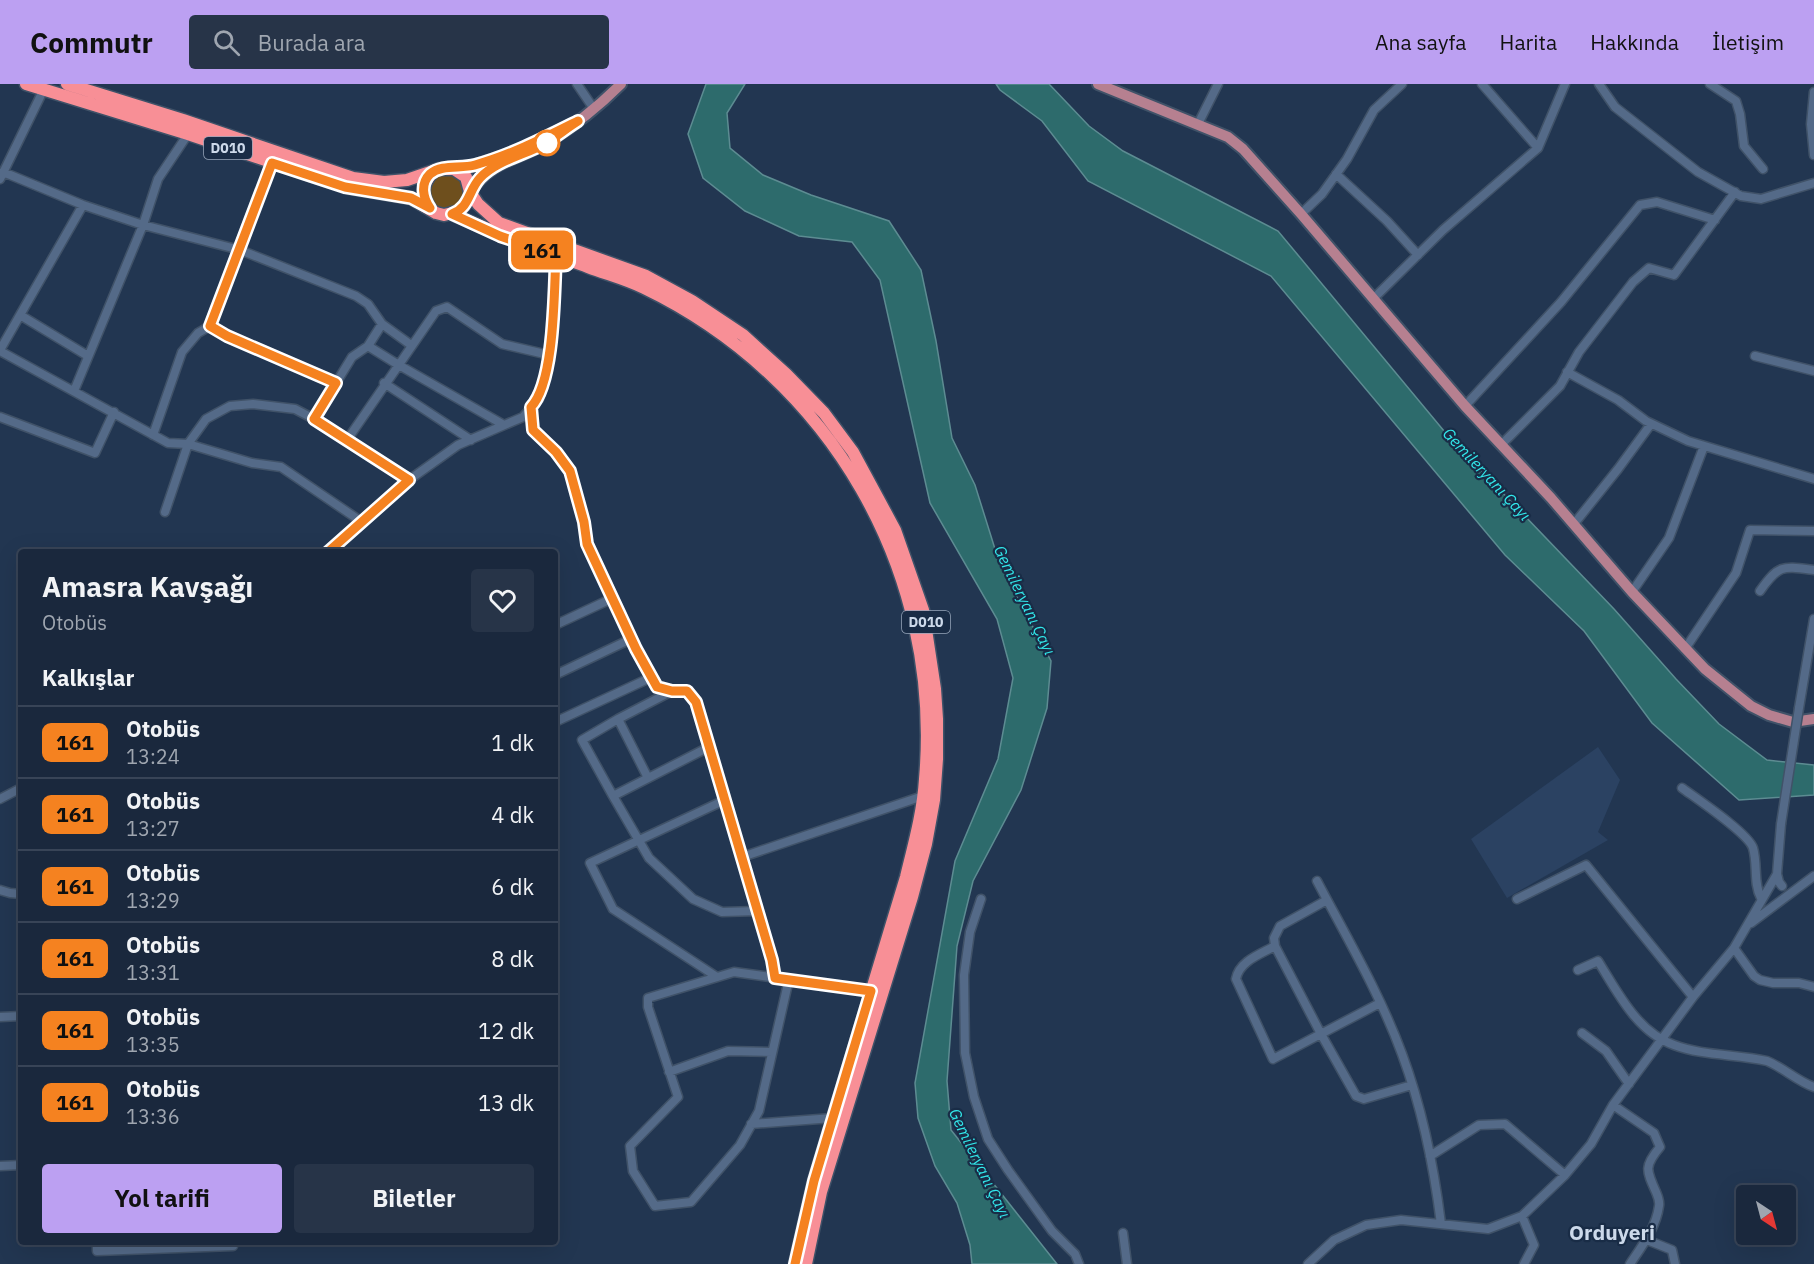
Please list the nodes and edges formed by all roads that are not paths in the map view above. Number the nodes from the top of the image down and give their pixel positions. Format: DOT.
graph roads {
  1 [pos="26,84"];
  2 [pos="67,84"];
  3 [pos="577,84"];
  4 [pos="621,84"];
  5 [pos="1098,84"];
  6 [pos="1218,84"];
  7 [pos="1402,84"];
  8 [pos="1482,84"];
  9 [pos="1565,84"];
  10 [pos="1599,84"];
  11 [pos="1712,84"];
  12 [pos="1814,92"];
  13 [pos="41,94"];
  14 [pos="594,109"];
  15 [pos="578,121"];
  16 [pos="1198,124"];
  17 [pos="188,134"];
  18 [pos="1538,148"];
  19 [pos="1814,155"];
  20 [pos="272,163"];
  21 [pos="454,169"];
  22 [pos="1763,169"];
  23 [pos="432,173"];
  24 [pos="1336,174"];
  25 [pos="2,176"];
  26 [pos="1814,183"];
  27 [pos="471,192"];
  28 [pos="1736,192"];
  29 [pos="83,205"];
  30 [pos="430,208"];
  31 [pos="452,214"];
  32 [pos="1301,214"];
  33 [pos="1715,220"];
  34 [pos="143,225"];
  35 [pos="240,250"];
  36 [pos="556,255"];
  37 [pos="1418,255"];
  38 [pos="1374,298"];
  39 [pos="20,315"];
  40 [pos="382,324"];
  41 [pos="210,326"];
  42 [pos="411,345"];
  43 [pos="368,346"];
  44 [pos="0,350"];
  45 [pos="549,355"];
  46 [pos="88,356"];
  47 [pos="1755,356"];
  48 [pos="397,364"];
  49 [pos="1814,371"];
  50 [pos="1567,372"];
  51 [pos="336,383"];
  52 [pos="384,383"];
  53 [pos="74,391"];
  54 [pos="1465,406"];
  55 [pos="531,407"];
  56 [pos="114,412"];
  57 [pos="0,417"];
  58 [pos="314,419"];
  59 [pos="1652,424"];
  60 [pos="504,425"];
  61 [pos="153,435"];
  62 [pos="347,440"];
  63 [pos="471,440"];
  64 [pos="188,444"];
  65 [pos="1502,444"];
  66 [pos="1704,446"];
  67 [pos="1814,479"];
  68 [pos="409,480"];
  69 [pos="165,512"];
  70 [pos="362,522"];
  71 [pos="1574,525"];
  72 [pos="1814,531"];
  73 [pos="331,549"];
  74 [pos="1814,570"];
  75 [pos="1760,591"];
  76 [pos="1632,592"];
  77 [pos="613,598"];
  78 [pos="1814,619"];
  79 [pos="558,624"];
  80 [pos="631,639"];
  81 [pos="1685,649"];
  82 [pos="558,674"];
  83 [pos="652,677"];
  84 [pos="672,691"];
  85 [pos="1803,695"];
  86 [pos="1814,697"];
  87 [pos="618,719"];
  88 [pos="1814,719"];
  89 [pos="558,721"];
  90 [pos="709,747"];
  91 [pos="648,778"];
  92 [pos="1682,788"];
  93 [pos="18,790"];
  94 [pos="614,796"];
  95 [pos="923,796"];
  96 [pos="0,799"];
  97 [pos="725,800"];
  98 [pos="639,840"];
  99 [pos="742,857"];
  100 [pos="1777,874"];
  101 [pos="1814,876"];
  102 [pos="1317,881"];
  103 [pos="1805,882"];
  104 [pos="1782,886"];
  105 [pos="0,890"];
  106 [pos="1767,890"];
  107 [pos="18,894"];
  108 [pos="1761,898"];
  109 [pos="981,899"];
  110 [pos="1517,899"];
  111 [pos="1327,900"];
  112 [pos="758,912"];
  113 [pos="1746,927"];
  114 [pos="1275,946"];
  115 [pos="1734,948"];
  116 [pos="1578,970"];
  117 [pos="717,977"];
  118 [pos="775,978"];
  119 [pos="789,979"];
  120 [pos="1814,987"];
  121 [pos="871,991"];
  122 [pos="1693,997"];
  123 [pos="1380,1003"];
  124 [pos="18,1016"];
  125 [pos="0,1017"];
  126 [pos="1582,1033"];
  127 [pos="1321,1034"];
  128 [pos="1662,1040"];
  129 [pos="772,1052"];
  130 [pos="669,1072"];
  131 [pos="1629,1084"];
  132 [pos="1412,1085"];
  133 [pos="1814,1087"];
  134 [pos="1613,1105"];
  135 [pos="833,1118"];
  136 [pos="751,1124"];
  137 [pos="1430,1156"];
  138 [pos="18,1165"];
  139 [pos="0,1167"];
  140 [pos="1565,1175"];
  141 [pos="1522,1216"];
  142 [pos="1441,1224"];
  143 [pos="1123,1233"];
  144 [pos="1647,1240"];
  145 [pos="97,1245"];
  146 [pos="234,1246"];
  147 [pos="795,1264"];
  148 [pos="806,1264"];
  149 [pos="1079,1264"];
  150 [pos="1128,1264"];
  151 [pos="1308,1264"];
  152 [pos="1524,1264"];
  153 [pos="1630,1264"];
  154 [pos="1675,1264"];
  1 -- 17 [label="highway, D010"];
  2 -- 23 [label="highway, D010"];
  3 -- 14 [label="street"];
  4 -- 14 [label="main road"];
  5 -- 16 [label="main road"];
  6 -- 16 [label="street"];
  7 -- 24 [label="street"];
  8 -- 18 [label="street"];
  9 -- 18 [label="street"];
  10 -- 28 [label="street"];
  11 -- 22 [label="street"];
  12 -- 19 [label="street"];
  13 -- 25 [label="street"];
  14 -- 15 [label="main road"];
  15 -- 21 [label="main road"];
  15 -- 27 [label="main road"];
  16 -- 32 [label="main road"];
  17 -- 20 [label="highway, D010"];
  17 -- 34 [label="street"];
  18 -- 37 [label="street"];
  20 -- 30 [label="highway, D010"];
  20 -- 35 [label="street"];
  21 -- 23 [label="highway"];
  21 -- 27 [label="highway"];
  23 -- 30 [label="highway"];
  24 -- 32 [label="street"];
  24 -- 37 [label="street"];
  25 -- 29 [label="street"];
  26 -- 28 [label="street"];
  27 -- 31 [label="highway"];
  27 -- 148 [label="highway, D010"];
  28 -- 33 [label="street"];
  29 -- 34 [label="street"];
  29 -- 39 [label="street"];
  30 -- 31 [label="highway"];
  31 -- 36 [label="highway, D010"];
  32 -- 38 [label="main road"];
  33 -- 50 [label="street"];
  33 -- 54 [label="street"];
  34 -- 35 [label="street"];
  34 -- 46 [label="street"];
  35 -- 40 [label="street"];
  35 -- 41 [label="street"];
  36 -- 45 [label="street"];
  36 -- 95 [label="highway, D010"];
  37 -- 38 [label="street"];
  38 -- 54 [label="main road"];
  39 -- 44 [label="street"];
  39 -- 46 [label="street"];
  40 -- 42 [label="street"];
  40 -- 43 [label="street"];
  41 -- 51 [label="street"];
  41 -- 61 [label="street"];
  42 -- 45 [label="street"];
  42 -- 48 [label="street"];
  43 -- 48 [label="street"];
  43 -- 51 [label="street"];
  44 -- 53 [label="street"];
  45 -- 55 [label="street"];
  46 -- 53 [label="street"];
  47 -- 49 [label="street"];
  48 -- 52 [label="street"];
  48 -- 60 [label="street"];
  50 -- 59 [label="street"];
  50 -- 65 [label="street"];
  51 -- 58 [label="street"];
  52 -- 62 [label="street"];
  52 -- 63 [label="street"];
  53 -- 56 [label="street"];
  54 -- 65 [label="main road"];
  55 -- 60 [label="street"];
  55 -- 77 [label="street"];
  56 -- 57 [label="street"];
  56 -- 61 [label="street"];
  58 -- 62 [label="street"];
  58 -- 64 [label="street"];
  59 -- 66 [label="street"];
  59 -- 71 [label="street"];
  60 -- 63 [label="street"];
  61 -- 64 [label="street"];
  62 -- 68 [label="street"];
  63 -- 68 [label="street"];
  64 -- 69 [label="street"];
  64 -- 70 [label="street"];
  65 -- 71 [label="main road"];
  66 -- 67 [label="street"];
  66 -- 76 [label="street"];
  68 -- 70 [label="street"];
  70 -- 73 [label="street"];
  71 -- 76 [label="main road"];
  72 -- 81 [label="street"];
  74 -- 75 [label="street"];
  76 -- 81 [label="main road"];
  77 -- 79 [label="street"];
  77 -- 80 [label="street"];
  78 -- 85 [label="street"];
  80 -- 82 [label="street"];
  80 -- 83 [label="street"];
  81 -- 88 [label="main road"];
  83 -- 84 [label="street"];
  83 -- 89 [label="street"];
  84 -- 87 [label="street"];
  84 -- 90 [label="street"];
  85 -- 86 [label="street"];
  85 -- 100 [label="street, bridge"];
  87 -- 91 [label="street"];
  87 -- 94 [label="street"];
  90 -- 91 [label="street"];
  90 -- 97 [label="street"];
  91 -- 94 [label="street"];
  92 -- 108 [label="street"];
  93 -- 96 [label="street"];
  94 -- 98 [label="street"];
  95 -- 99 [label="street"];
  95 -- 121 [label="highway, D010"];
  97 -- 98 [label="street"];
  97 -- 99 [label="street"];
  98 -- 112 [label="street"];
  98 -- 117 [label="street"];
  99 -- 112 [label="street"];
  100 -- 104 [label="street"];
  100 -- 106 [label="street"];
  101 -- 103 [label="street"];
  102 -- 111 [label="street"];
  103 -- 104 [label="street"];
  103 -- 113 [label="street"];
  104 -- 106 [label="street"];
  105 -- 107 [label="street"];
  106 -- 108 [label="street"];
  108 -- 113 [label="street"];
  109 -- 149 [label="street"];
  110 -- 122 [label="street"];
  111 -- 114 [label="street"];
  111 -- 123 [label="street"];
  112 -- 118 [label="street"];
  113 -- 115 [label="street"];
  114 -- 127 [label="street"];
  114 -- 127 [label="street"];
  115 -- 120 [label="street"];
  115 -- 122 [label="street"];
  116 -- 128 [label="street"];
  117 -- 118 [label="street"];
  117 -- 130 [label="street"];
  118 -- 119 [label="street"];
  119 -- 121 [label="street"];
  119 -- 129 [label="street"];
  121 -- 135 [label="highway, D010"];
  122 -- 128 [label="street"];
  123 -- 127 [label="street"];
  123 -- 132 [label="street"];
  124 -- 125 [label="street"];
  126 -- 131 [label="street"];
  127 -- 132 [label="street"];
  128 -- 131 [label="street"];
  128 -- 133 [label="street"];
  129 -- 130 [label="street"];
  129 -- 136 [label="street"];
  130 -- 136 [label="street"];
  131 -- 134 [label="street"];
  132 -- 137 [label="street"];
  134 -- 140 [label="street"];
  134 -- 144 [label="street"];
  135 -- 136 [label="street"];
  135 -- 147 [label="highway, D010"];
  137 -- 140 [label="street"];
  137 -- 142 [label="street"];
  138 -- 139 [label="street"];
  140 -- 141 [label="street"];
  141 -- 142 [label="street"];
  141 -- 152 [label="street"];
  142 -- 151 [label="street"];
  143 -- 150 [label="street"];
  144 -- 153 [label="street"];
  144 -- 154 [label="street"];
  145 -- 146 [label="street"];
}
